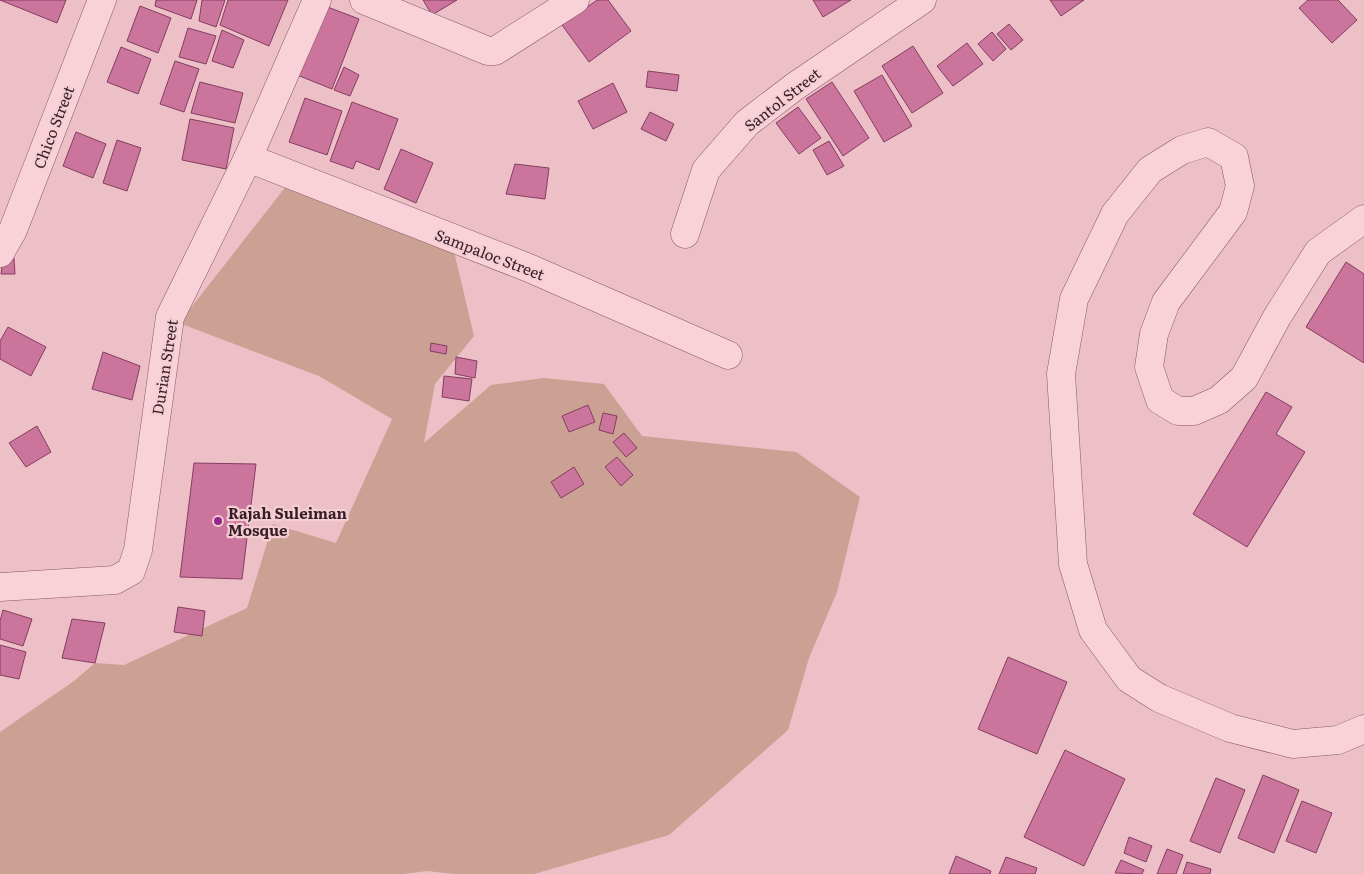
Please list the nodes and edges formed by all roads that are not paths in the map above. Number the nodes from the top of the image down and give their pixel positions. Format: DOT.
graph roads {
  1 [pos="102,0"];
  2 [pos="317,0"];
  3 [pos="364,0"];
  4 [pos="575,0"];
  5 [pos="922,0"];
  6 [pos="248,158"];
  7 [pos="1364,219"];
  8 [pos="685,234"];
  9 [pos="0,254"];
  10 [pos="728,355"];
  11 [pos="0,587"];
  12 [pos="1364,730"];
  1 -- 9 [label="street, Chico Street"];
  2 -- 6 [label="street, Durian Street"];
  3 -- 4 [label="street"];
  5 -- 8 [label="street, Santol Street"];
  6 -- 10 [label="street, Sampaloc Street"];
  6 -- 11 [label="street, Durian Street"];
  7 -- 12 [label="street"];
}
